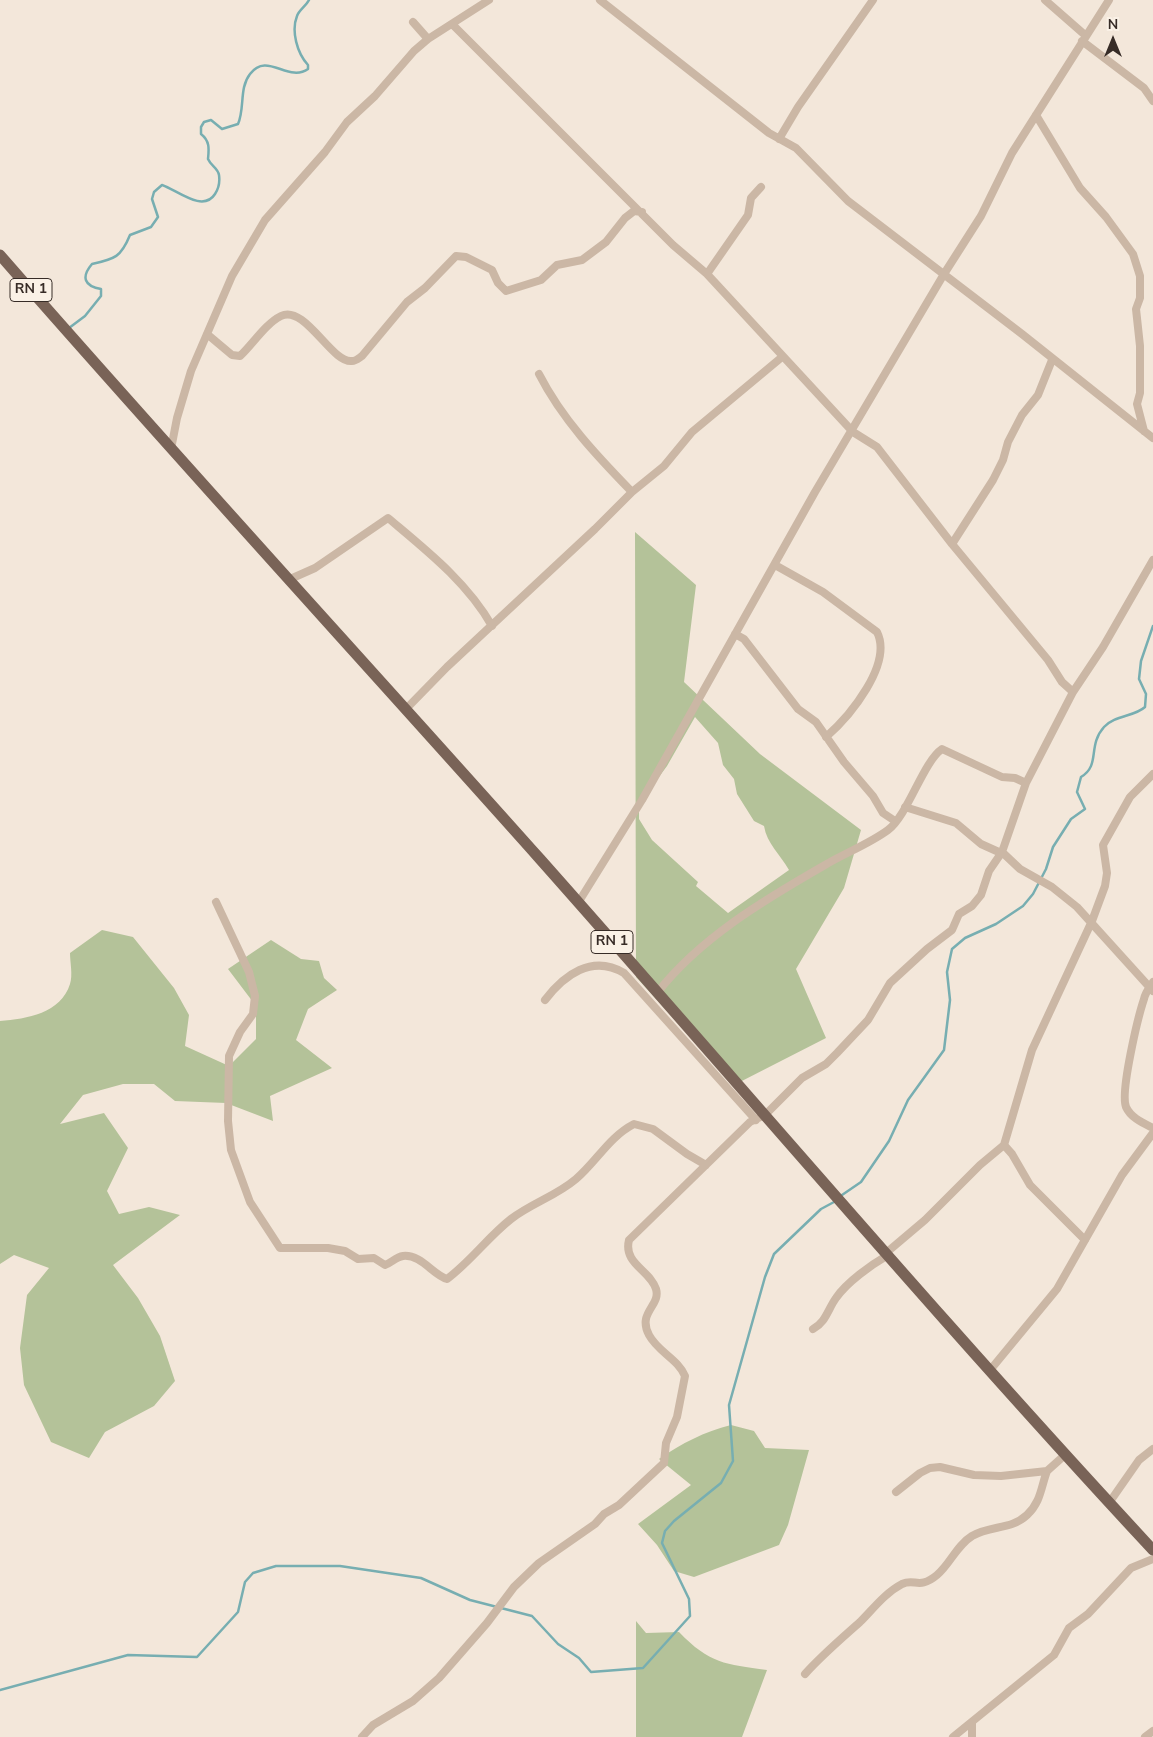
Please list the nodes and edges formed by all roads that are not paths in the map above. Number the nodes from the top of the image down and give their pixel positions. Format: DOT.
graph roads {
  1 [pos="489,0"];
  2 [pos="600,0"];
  3 [pos="873,0"];
  4 [pos="1044,0"];
  5 [pos="1109,0"];
  6 [pos="413,22"];
  7 [pos="452,25"];
  8 [pos="1083,38"];
  9 [pos="428,39"];
  10 [pos="1153,101"];
  11 [pos="1036,115"];
  12 [pos="779,139"];
  13 [pos="761,187"];
  14 [pos="642,212"];
  15 [pos="0,254"];
  16 [pos="708,274"];
  17 [pos="944,274"];
  18 [pos="207,334"];
  19 [pos="782,357"];
  20 [pos="1052,360"];
  21 [pos="539,374"];
  22 [pos="1144,431"];
  23 [pos="853,432"];
  24 [pos="1153,438"];
  25 [pos="171,450"];
  26 [pos="632,492"];
  27 [pos="952,544"];
  28 [pos="1153,560"];
  29 [pos="775,565"];
  30 [pos="288,580"];
  31 [pos="492,626"];
  32 [pos="735,634"];
  33 [pos="1073,692"];
  34 [pos="405,710"];
  35 [pos="826,737"];
  36 [pos="1153,774"];
  37 [pos="1026,783"];
  38 [pos="905,807"];
  39 [pos="895,821"];
  40 [pos="1001,852"];
  41 [pos="216,902"];
  42 [pos="578,903"];
  43 [pos="1092,921"];
  44 [pos="1152,987"];
  45 [pos="657,993"];
  46 [pos="544,1000"];
  47 [pos="760,1118"];
  48 [pos="1153,1128"];
  49 [pos="1153,1133"];
  50 [pos="1004,1145"];
  51 [pos="706,1165"];
  52 [pos="1085,1240"];
  53 [pos="887,1254"];
  54 [pos="813,1328"];
  55 [pos="991,1369"];
  56 [pos="1153,1449"];
  57 [pos="1066,1454"];
  58 [pos="1047,1471"];
  59 [pos="896,1492"];
  60 [pos="1109,1503"];
  61 [pos="1153,1550"];
  62 [pos="1153,1560"];
  63 [pos="805,1674"];
  64 [pos="972,1723"];
  65 [pos="1153,1731"];
  66 [pos="362,1737"];
  67 [pos="953,1737"];
  68 [pos="972,1737"];
  69 [pos="1145,1737"];
  1 -- 7 [label="street"];
  2 -- 12 [label="street"];
  3 -- 12 [label="street"];
  4 -- 8 [label="street"];
  5 -- 8 [label="street"];
  6 -- 9 [label="street"];
  7 -- 9 [label="street"];
  7 -- 14 [label="street"];
  8 -- 10 [label="street"];
  8 -- 11 [label="street"];
  9 -- 18 [label="street"];
  11 -- 17 [label="street"];
  11 -- 22 [label="street"];
  12 -- 17 [label="street"];
  13 -- 16 [label="street"];
  14 -- 16 [label="street"];
  14 -- 18 [label="street"];
  15 -- 25 [label="main road, RN 1"];
  16 -- 19 [label="street"];
  17 -- 20 [label="street"];
  17 -- 23 [label="street"];
  18 -- 25 [label="street"];
  19 -- 23 [label="street"];
  19 -- 26 [label="street"];
  20 -- 22 [label="street"];
  20 -- 27 [label="street"];
  21 -- 26 [label="street"];
  22 -- 24 [label="street"];
  23 -- 27 [label="street"];
  23 -- 29 [label="street"];
  25 -- 30 [label="main road, RN 1"];
  26 -- 31 [label="street"];
  27 -- 33 [label="street"];
  28 -- 33 [label="street"];
  29 -- 32 [label="street"];
  29 -- 35 [label="street"];
  30 -- 31 [label="street"];
  30 -- 34 [label="main road, RN 1"];
  31 -- 34 [label="street"];
  32 -- 35 [label="street"];
  32 -- 42 [label="street"];
  33 -- 37 [label="street"];
  34 -- 42 [label="main road, RN 1"];
  35 -- 39 [label="street"];
  36 -- 43 [label="street"];
  37 -- 38 [label="street"];
  37 -- 40 [label="street"];
  38 -- 39 [label="street"];
  38 -- 40 [label="street"];
  39 -- 45 [label="street"];
  40 -- 43 [label="street"];
  40 -- 47 [label="street"];
  41 -- 51 [label="street"];
  42 -- 45 [label="main road, RN 1"];
  43 -- 44 [label="street"];
  43 -- 50 [label="street"];
  44 -- 48 [label="street"];
  45 -- 47 [label="main road, RN 1"];
  46 -- 47 [label="street"];
  47 -- 51 [label="street"];
  47 -- 53 [label="main road, RN 1"];
  49 -- 52 [label="street"];
  50 -- 52 [label="street"];
  50 -- 53 [label="street"];
  51 -- 66 [label="street"];
  52 -- 55 [label="street"];
  53 -- 54 [label="street"];
  53 -- 55 [label="main road, RN 1"];
  55 -- 57 [label="main road, RN 1"];
  56 -- 60 [label="street"];
  57 -- 58 [label="street"];
  57 -- 60 [label="main road, RN 1"];
  58 -- 59 [label="street"];
  58 -- 63 [label="street"];
  60 -- 61 [label="main road, RN 1"];
  62 -- 64 [label="street"];
  64 -- 67 [label="street"];
  64 -- 68 [label="street"];
  65 -- 69 [label="street"];
}
